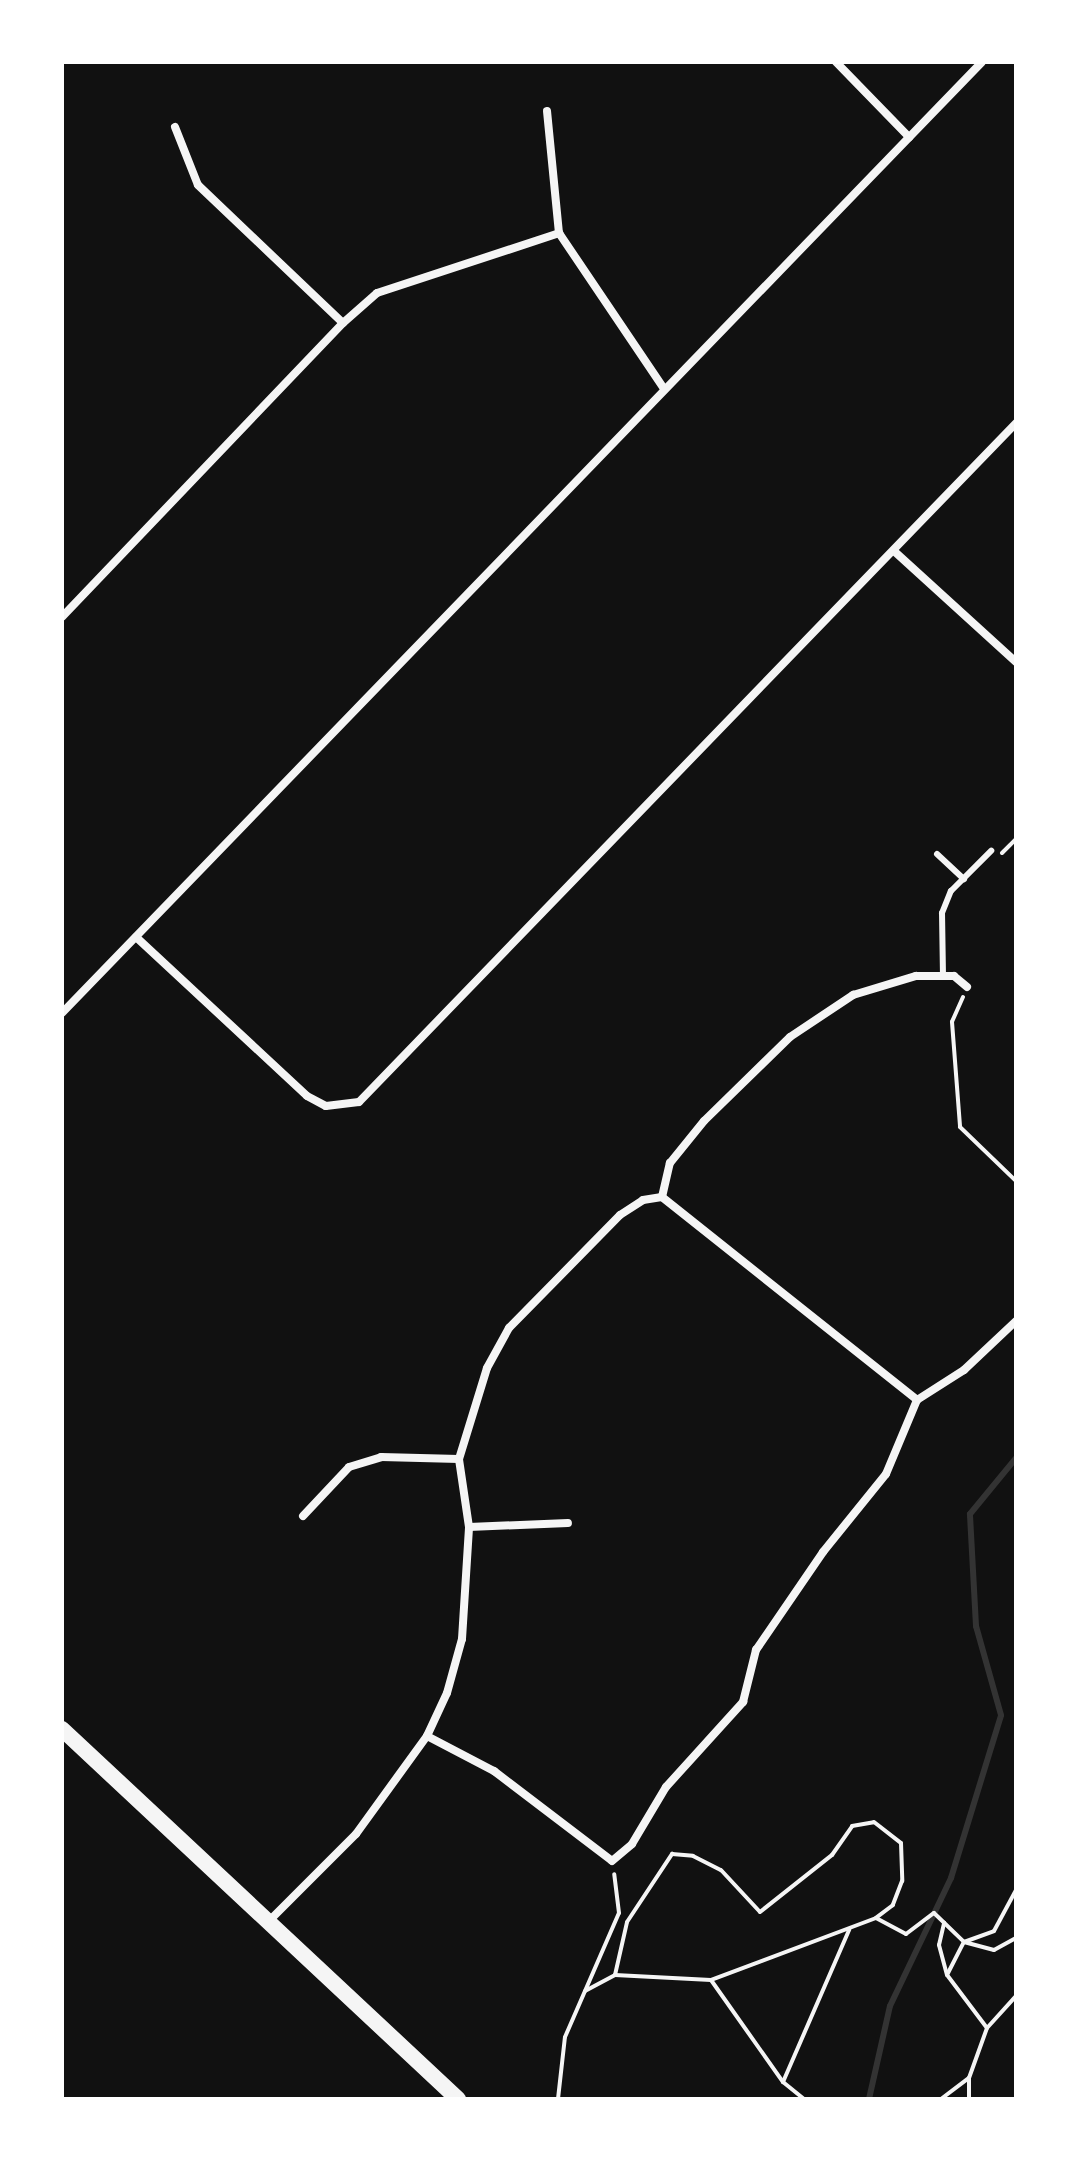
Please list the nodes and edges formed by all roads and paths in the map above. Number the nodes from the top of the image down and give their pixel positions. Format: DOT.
graph roads {
  1 [pos="836,62"];
  2 [pos="982,62"];
  3 [pos="547,111"];
  4 [pos="175,127"];
  5 [pos="909,137"];
  6 [pos="559,233"];
  7 [pos="343,323"];
  8 [pos="663,387"];
  9 [pos="1016,423"];
  10 [pos="894,551"];
  11 [pos="62,617"];
  12 [pos="1016,662"];
  13 [pos="1016,839"];
  14 [pos="991,851"];
  15 [pos="937,854"];
  16 [pos="993,861"];
  17 [pos="964,879"];
  18 [pos="136,937"];
  19 [pos="943,976"];
  20 [pos="967,987"];
  21 [pos="62,1013"];
  22 [pos="1016,1181"];
  23 [pos="662,1197"];
  24 [pos="1016,1321"];
  25 [pos="917,1400"];
  26 [pos="459,1459"];
  27 [pos="303,1516"];
  28 [pos="568,1523"];
  29 [pos="469,1527"];
  30 [pos="62,1729"];
  31 [pos="427,1736"];
  32 [pos="612,1861"];
  33 [pos="1016,1890"];
  34 [pos="619,1913"];
  35 [pos="876,1918"];
  36 [pos="269,1921"];
  37 [pos="627,1922"];
  38 [pos="944,1923"];
  39 [pos="849,1929"];
  40 [pos="1016,1938"];
  41 [pos="964,1942"];
  42 [pos="615,1975"];
  43 [pos="947,1975"];
  44 [pos="711,1980"];
  45 [pos="585,1991"];
  46 [pos="1016,1996"];
  47 [pos="987,2028"];
  48 [pos="969,2078"];
  49 [pos="783,2082"];
  50 [pos="458,2099"];
  51 [pos="558,2099"];
  52 [pos="804,2099"];
  53 [pos="941,2099"];
  54 [pos="969,2099"];
  1 -- 5 [label="street"];
  2 -- 5 [label="street"];
  3 -- 6 [label="street"];
  4 -- 7 [label="street"];
  5 -- 8 [label="street"];
  6 -- 7 [label="street"];
  6 -- 8 [label="street"];
  7 -- 11 [label="street"];
  8 -- 18 [label="street"];
  9 -- 10 [label="street"];
  10 -- 12 [label="street"];
  10 -- 18 [label="street"];
  13 -- 16 [label="path"];
  14 -- 17 [label="lane"];
  15 -- 17 [label="lane"];
  17 -- 19 [label="lane"];
  18 -- 21 [label="street"];
  19 -- 20 [label="street"];
  19 -- 23 [label="street"];
  20 -- 22 [label="path"];
  23 -- 25 [label="street"];
  23 -- 26 [label="street"];
  24 -- 25 [label="street"];
  25 -- 32 [label="street"];
  26 -- 27 [label="street"];
  26 -- 29 [label="street"];
  28 -- 29 [label="street"];
  29 -- 31 [label="street"];
  30 -- 36 [label="main road"];
  31 -- 32 [label="street"];
  31 -- 36 [label="street"];
  32 -- 34 [label="path"];
  33 -- 41 [label="path"];
  34 -- 37 [label="path"];
  34 -- 45 [label="path"];
  35 -- 37 [label="path"];
  35 -- 38 [label="path"];
  35 -- 39 [label="path"];
  36 -- 50 [label="main road"];
  37 -- 42 [label="path"];
  38 -- 41 [label="path"];
  38 -- 43 [label="path"];
  39 -- 44 [label="path"];
  39 -- 49 [label="path"];
  40 -- 41 [label="path"];
  41 -- 43 [label="path"];
  42 -- 44 [label="path"];
  42 -- 45 [label="path"];
  43 -- 47 [label="path"];
  44 -- 49 [label="path"];
  45 -- 51 [label="path"];
  46 -- 47 [label="path"];
  47 -- 48 [label="path"];
  48 -- 53 [label="path"];
  48 -- 54 [label="path"];
  49 -- 52 [label="path"];
}
